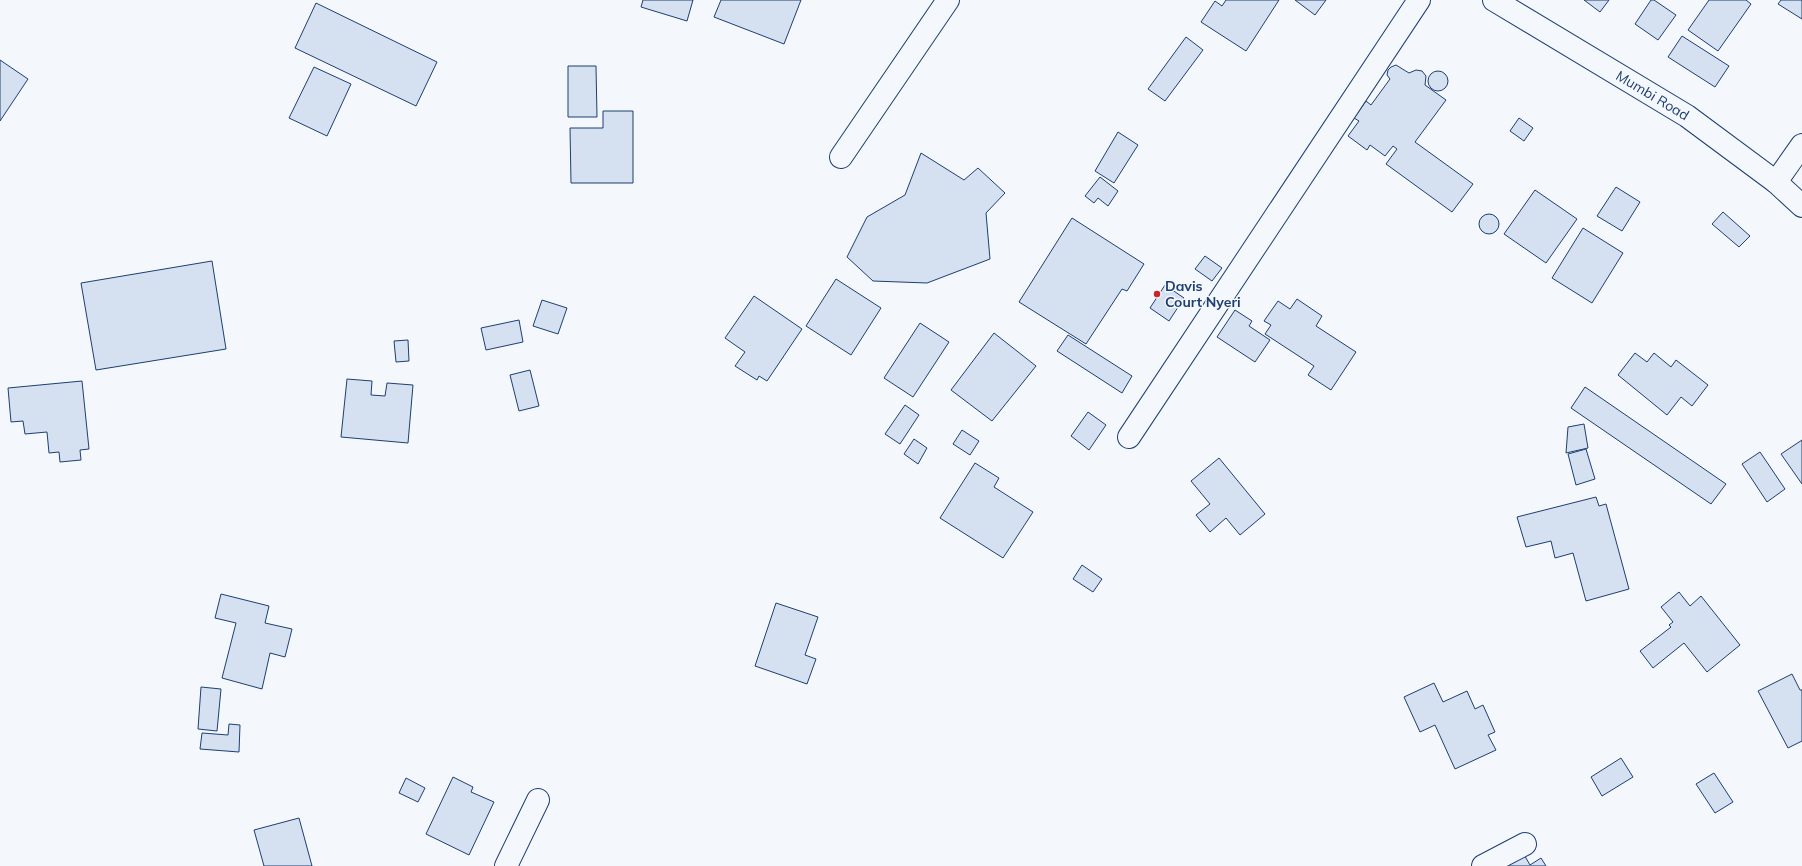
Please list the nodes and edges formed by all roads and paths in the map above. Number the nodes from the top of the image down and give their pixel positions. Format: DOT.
graph roads {
  1 [pos="948,0"];
  2 [pos="1419,0"];
  3 [pos="1494,0"];
  4 [pos="1802,145"];
  5 [pos="842,158"];
  6 [pos="1776,182"];
  7 [pos="1802,206"];
  8 [pos="1129,437"];
  9 [pos="538,800"];
  10 [pos="1526,844"];
  11 [pos="506,866"];
  12 [pos="1483,866"];
  1 -- 5 [label="street"];
  2 -- 8 [label="street"];
  3 -- 6 [label="street, Mumbi Road"];
  4 -- 6 [label="street"];
  6 -- 7 [label="street, Mumbi Road"];
  9 -- 11 [label="street"];
  10 -- 12 [label="street"];
}
